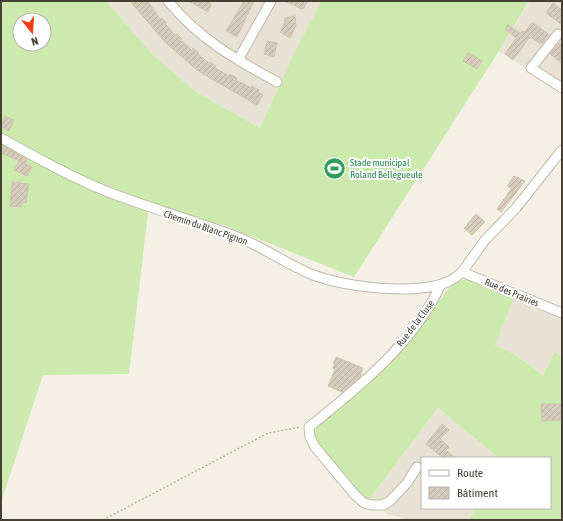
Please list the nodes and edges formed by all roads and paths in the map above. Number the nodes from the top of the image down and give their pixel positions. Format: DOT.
graph roads {
  1 [pos="271,1"];
  2 [pos="171,2"];
  3 [pos="558,34"];
  4 [pos="238,60"];
  5 [pos="277,82"];
  6 [pos="562,88"];
  7 [pos="1,138"];
  8 [pos="562,150"];
  9 [pos="462,272"];
  10 [pos="441,284"];
  11 [pos="562,313"];
  12 [pos="309,426"];
  13 [pos="417,466"];
  14 [pos="103,520"];
  1 -- 4 [label="street"];
  2 -- 4 [label="street"];
  3 -- 6 [label="street"];
  4 -- 5 [label="street"];
  7 -- 10 [label="street, Chemin du Blanc Pignon"];
  8 -- 9 [label="street"];
  9 -- 10 [label="street"];
  9 -- 11 [label="street, Rue des Prairies"];
  10 -- 12 [label="street, Rue de la Cluse"];
  12 -- 13 [label="street"];
  12 -- 14 [label="path"];
}
